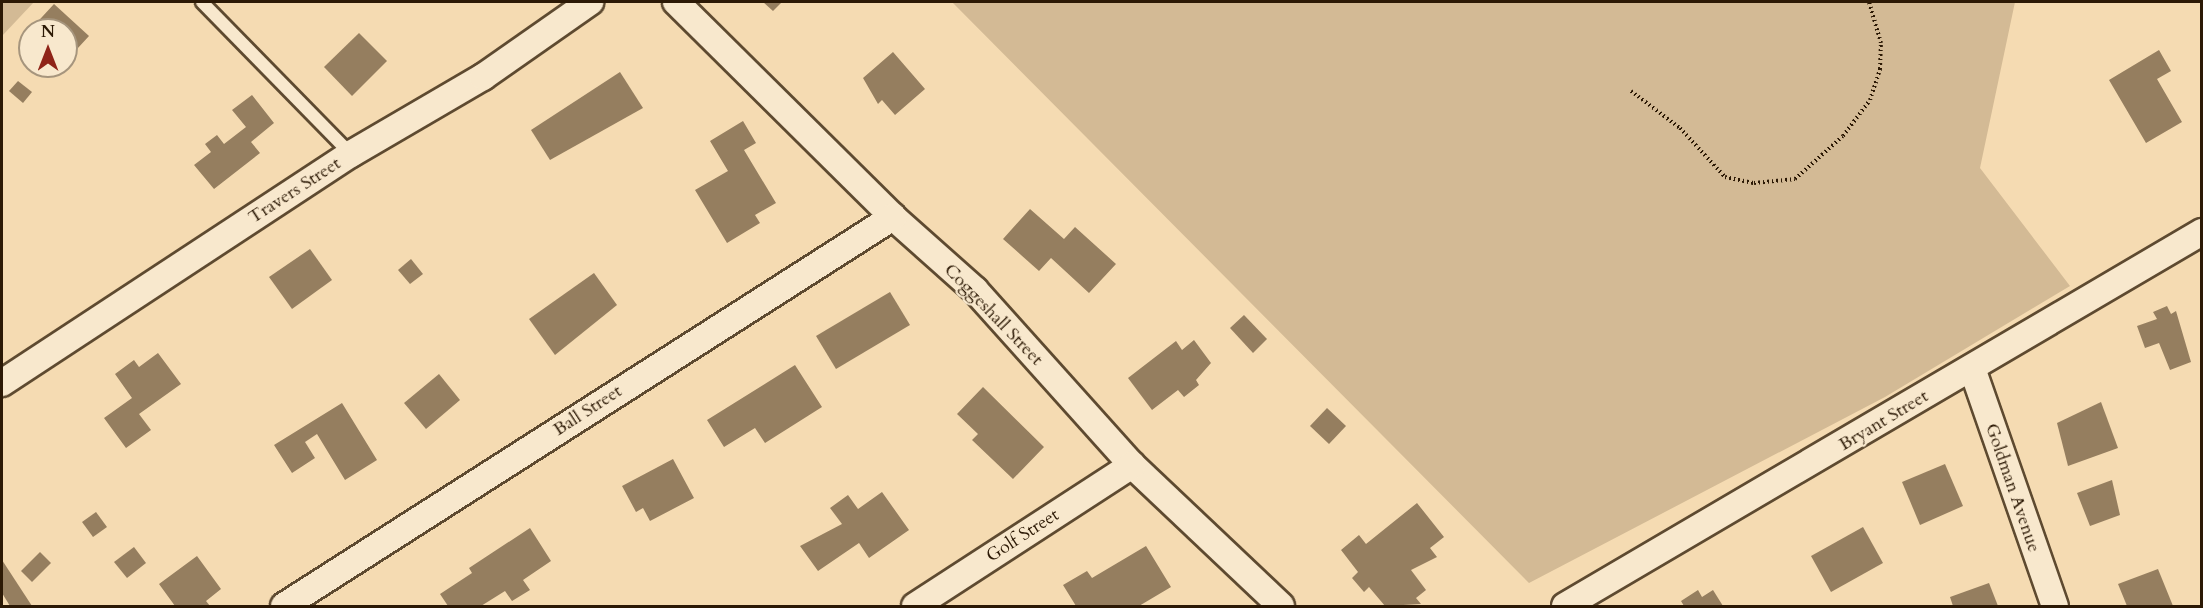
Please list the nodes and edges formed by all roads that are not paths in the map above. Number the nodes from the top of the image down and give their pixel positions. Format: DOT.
graph roads {
  1 [pos="202,2"];
  2 [pos="590,2"];
  3 [pos="676,2"];
  4 [pos="351,154"];
  5 [pos="893,218"];
  6 [pos="2202,232"];
  7 [pos="1972,368"];
  8 [pos="2,383"];
  9 [pos="1132,465"];
  10 [pos="284,606"];
  11 [pos="915,606"];
  12 [pos="1281,606"];
  13 [pos="1565,606"];
  14 [pos="2055,606"];
  1 -- 4 [label="lane"];
  2 -- 4 [label="street, Travers Street"];
  3 -- 5 [label="street, Coggeshall Street"];
  4 -- 8 [label="street, Travers Street"];
  5 -- 9 [label="street, Coggeshall Street"];
  5 -- 10 [label="street, Ball Street"];
  6 -- 7 [label="street, Bryant Street"];
  7 -- 13 [label="street, Bryant Street"];
  7 -- 14 [label="street, Goldman Avenue"];
  9 -- 11 [label="street, Golf Street"];
  9 -- 12 [label="street, Coggeshall Street"];
}
